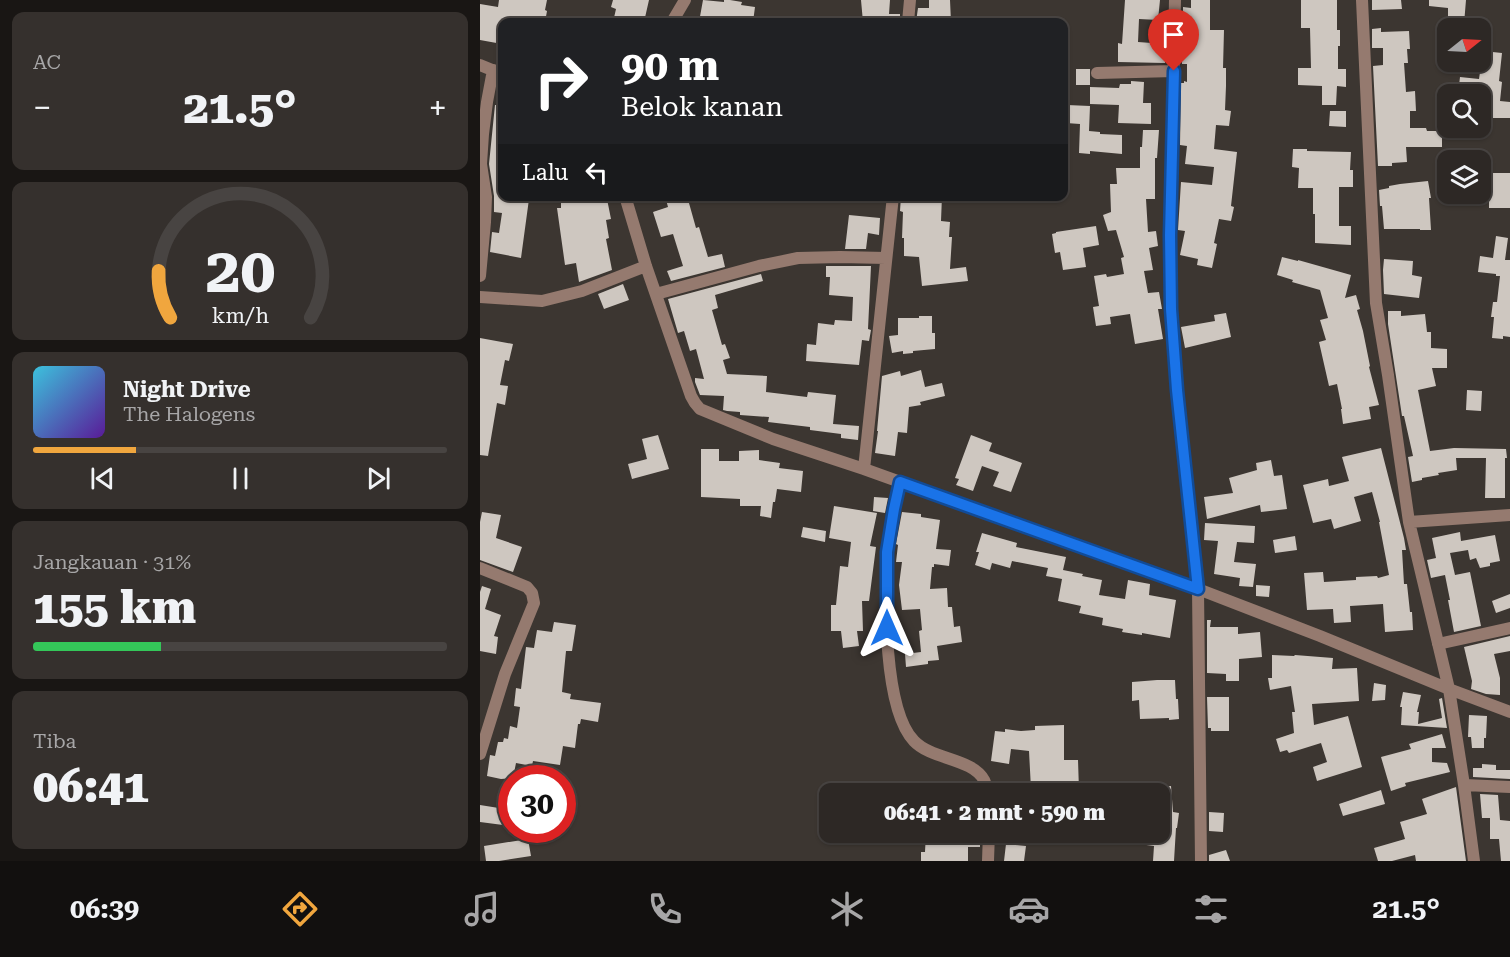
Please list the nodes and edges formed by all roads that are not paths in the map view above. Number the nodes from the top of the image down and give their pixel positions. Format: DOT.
graph roads {
  1 [pos="685,0"];
  2 [pos="910,0"];
  3 [pos="1175,0"];
  4 [pos="1362,0"];
  5 [pos="674,18"];
  6 [pos="908,18"];
  7 [pos="480,65"];
  8 [pos="1174,71"];
  9 [pos="498,72"];
  10 [pos="1097,73"];
  11 [pos="627,201"];
  12 [pos="892,201"];
  13 [pos="886,258"];
  14 [pos="646,266"];
  15 [pos="480,276"];
  16 [pos="656,294"];
  17 [pos="480,297"];
  18 [pos="864,469"];
  19 [pos="900,482"];
  20 [pos="1510,515"];
  21 [pos="1409,522"];
  22 [pos="480,568"];
  23 [pos="1198,589"];
  24 [pos="1510,628"];
  25 [pos="1438,644"];
  26 [pos="1449,690"];
  27 [pos="1510,712"];
  28 [pos="480,754"];
  29 [pos="985,783"];
  30 [pos="1464,785"];
  31 [pos="1510,787"];
  32 [pos="989,843"];
  33 [pos="988,861"];
  34 [pos="1201,861"];
  35 [pos="1474,861"];
  1 -- 5 [label="street"];
  2 -- 6 [label="street"];
  3 -- 8 [label="street"];
  4 -- 21 [label="street"];
  7 -- 9 [label="street"];
  8 -- 10 [label="street"];
  8 -- 23 [label="street"];
  9 -- 15 [label="street"];
  11 -- 14 [label="street"];
  12 -- 13 [label="street"];
  13 -- 16 [label="street"];
  13 -- 18 [label="street"];
  14 -- 16 [label="street"];
  14 -- 17 [label="street"];
  16 -- 18 [label="street"];
  18 -- 19 [label="street"];
  19 -- 23 [label="street"];
  19 -- 29 [label="street"];
  20 -- 21 [label="street"];
  21 -- 25 [label="street"];
  22 -- 28 [label="street"];
  23 -- 26 [label="street"];
  23 -- 34 [label="street"];
  24 -- 25 [label="street"];
  25 -- 26 [label="street"];
  26 -- 27 [label="street"];
  26 -- 30 [label="street"];
  30 -- 31 [label="street"];
  30 -- 35 [label="street"];
  32 -- 33 [label="street"];
}
